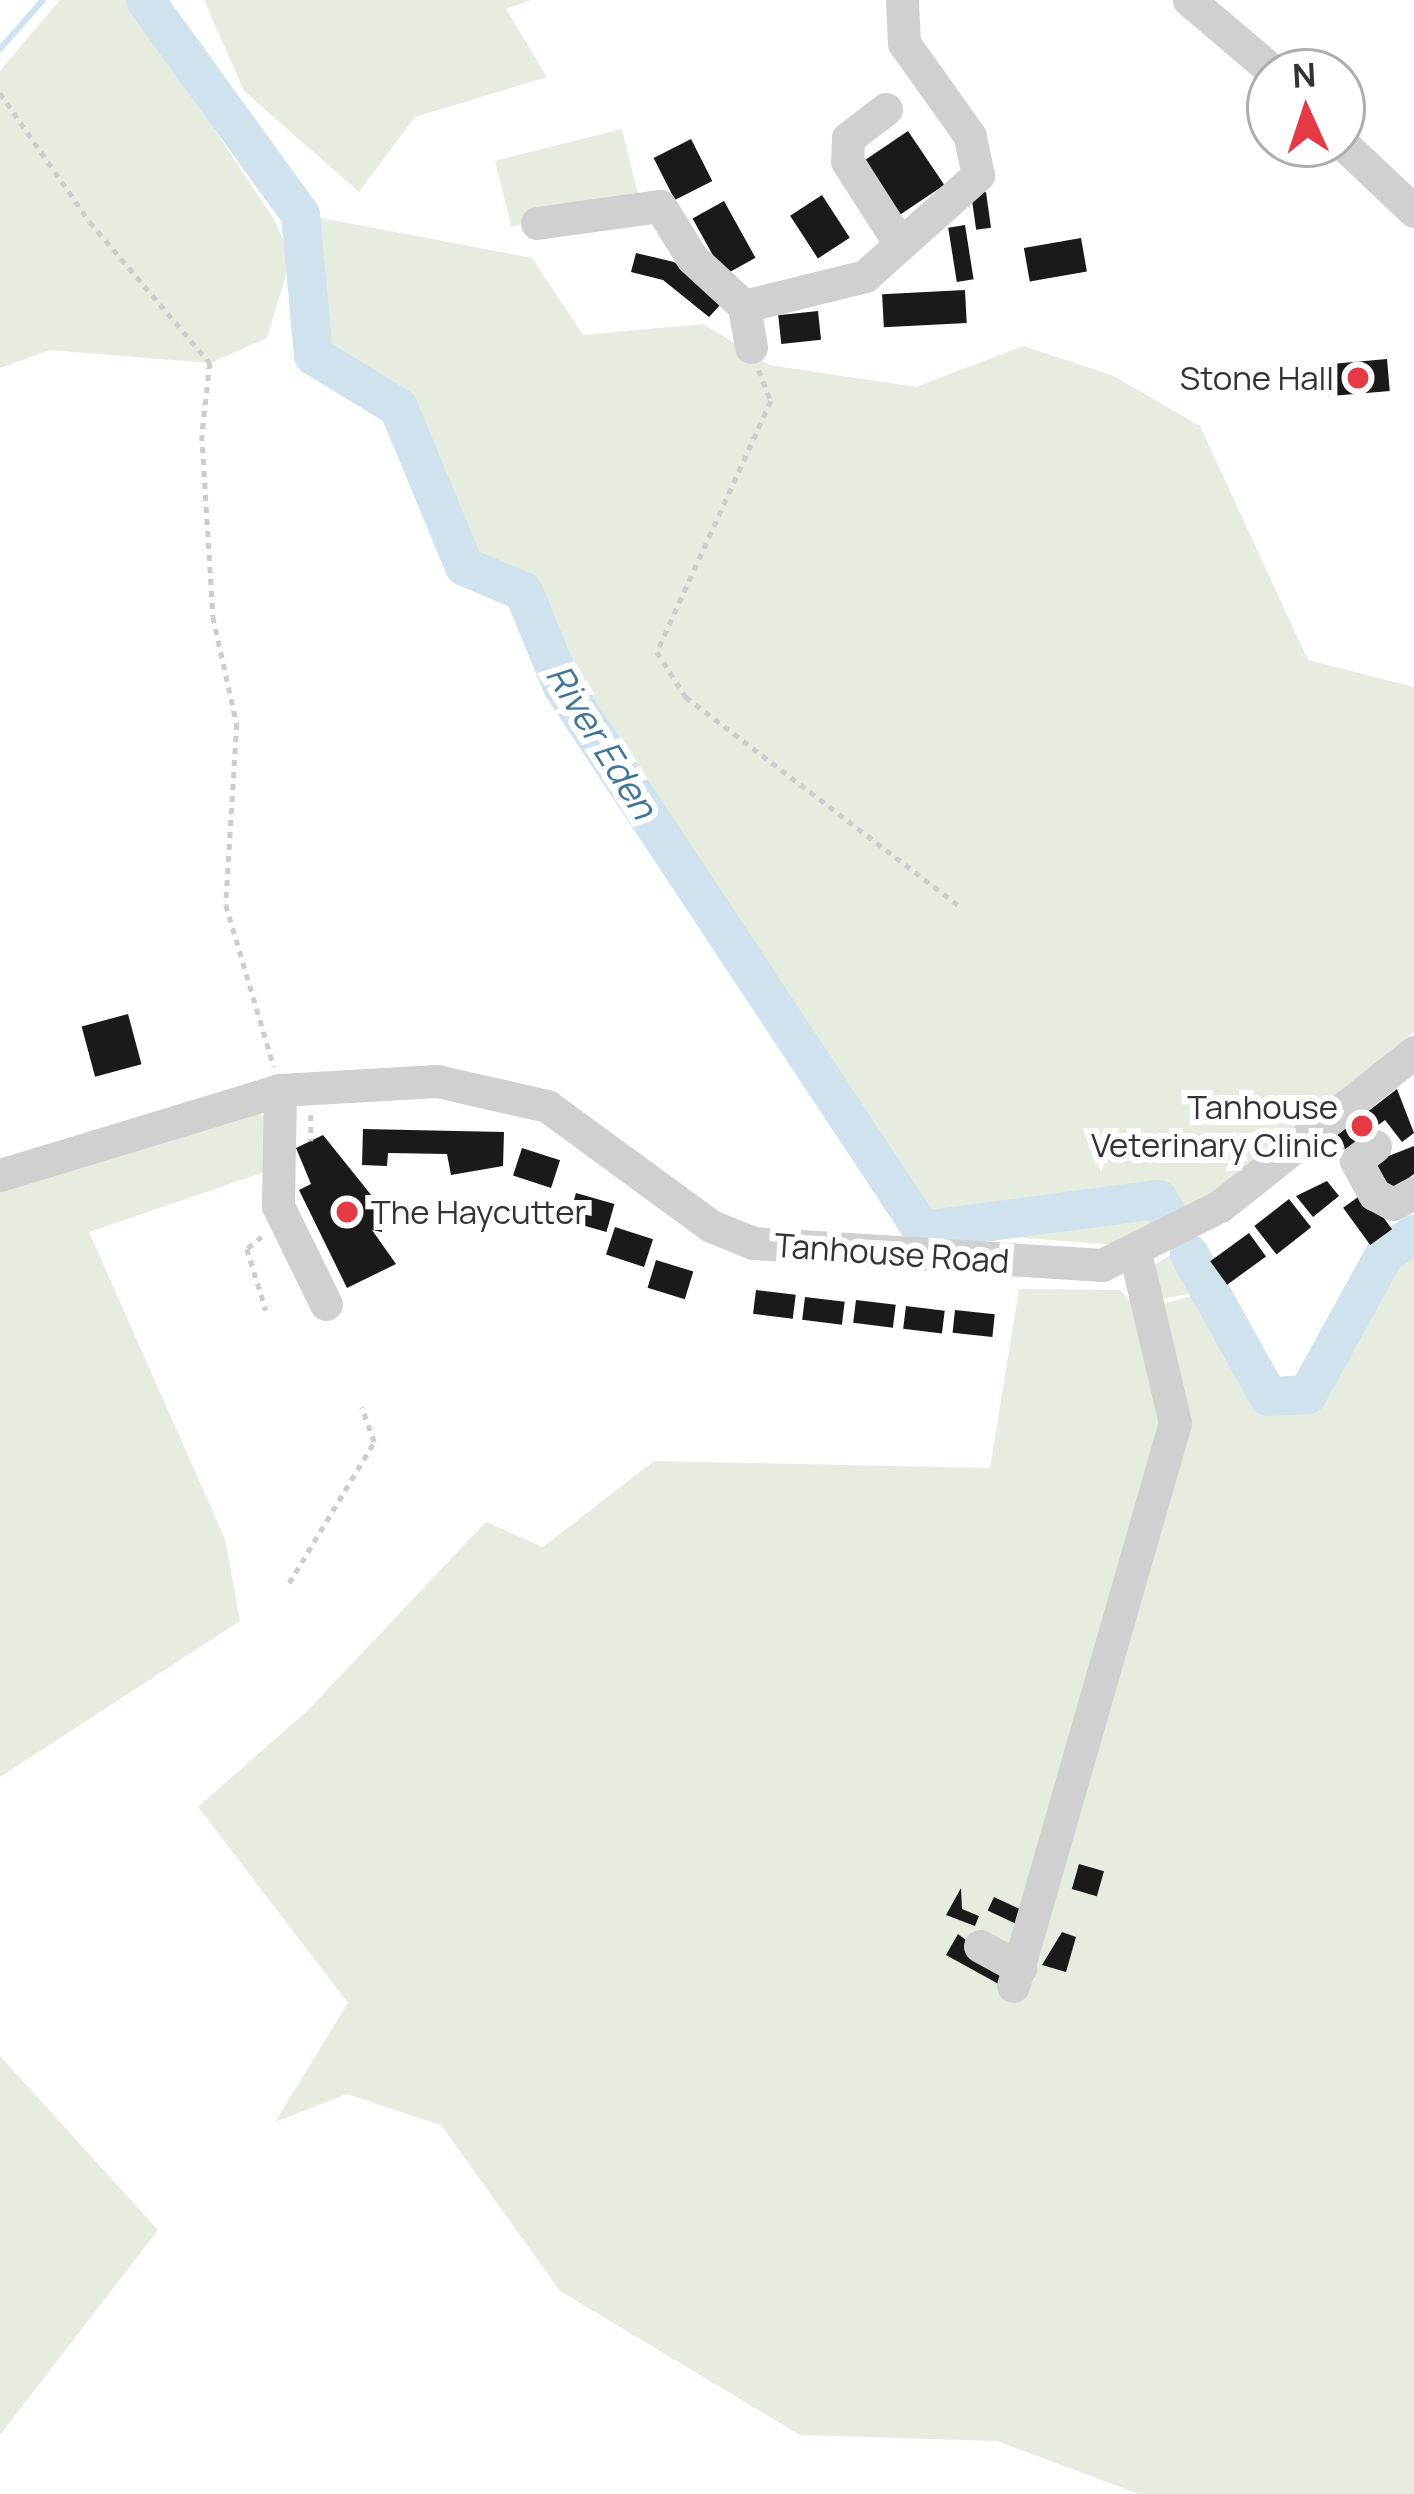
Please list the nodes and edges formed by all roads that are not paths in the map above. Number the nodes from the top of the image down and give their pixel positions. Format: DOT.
graph roads {
  1 [pos="902,0"];
  2 [pos="1190,0"];
  3 [pos="1246,48"];
  4 [pos="886,109"];
  5 [pos="1366,166"];
  6 [pos="1414,211"];
  7 [pos="537,223"];
  8 [pos="900,244"];
  9 [pos="744,306"];
  10 [pos="751,347"];
  11 [pos="1411,1062"];
  12 [pos="286,1095"];
  13 [pos="1375,1146"];
  14 [pos="0,1175"];
  15 [pos="1414,1192"];
  16 [pos="1136,1257"];
  17 [pos="326,1304"];
  18 [pos="980,1946"];
  1 -- 8 [label="street"];
  2 -- 3 [label="street"];
  4 -- 8 [label="street"];
  5 -- 6 [label="street"];
  7 -- 9 [label="street"];
  8 -- 9 [label="street"];
  9 -- 10 [label="street"];
  11 -- 16 [label="street, Tanhouse Road"];
  12 -- 14 [label="street, Tanhouse Road"];
  12 -- 16 [label="street, Tanhouse Road"];
  12 -- 17 [label="street"];
  13 -- 15 [label="street"];
  16 -- 18 [label="street"];
}
